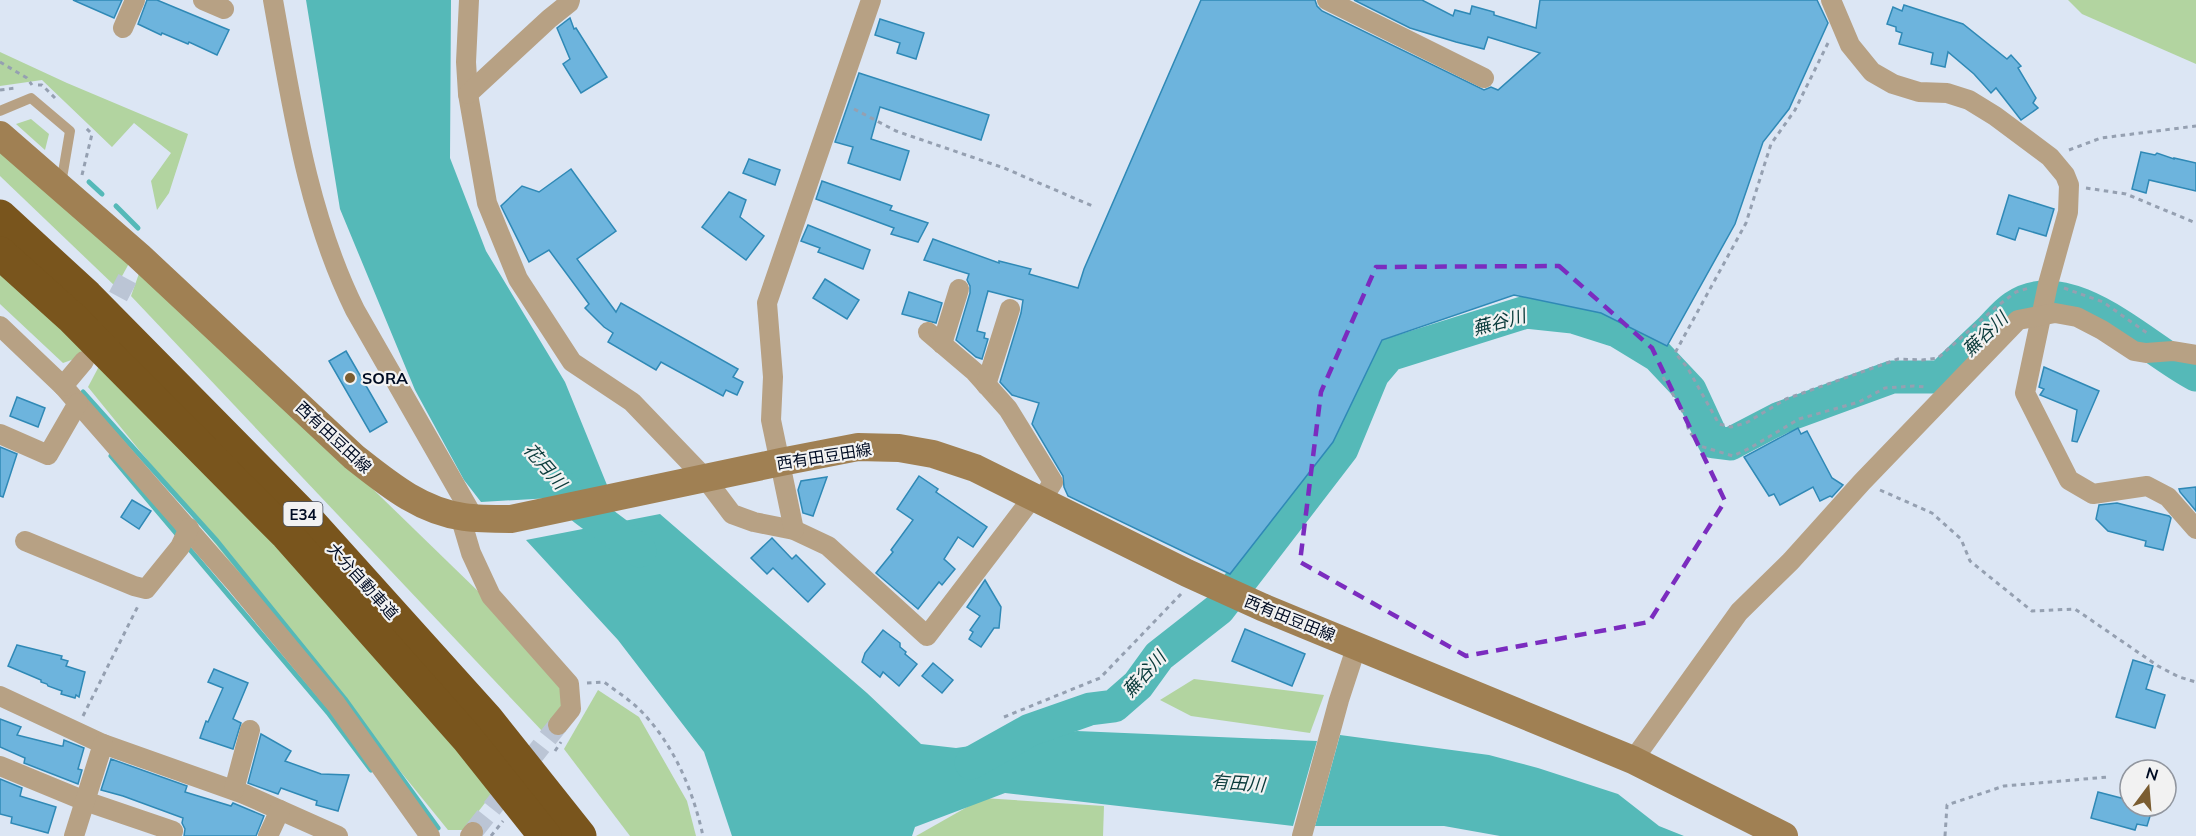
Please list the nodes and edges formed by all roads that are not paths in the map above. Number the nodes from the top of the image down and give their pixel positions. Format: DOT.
graph roads {
  1 [pos="135,0"];
  2 [pos="202,0"];
  3 [pos="273,0"];
  4 [pos="469,0"];
  5 [pos="570,0"];
  6 [pos="871,0"];
  7 [pos="1327,0"];
  8 [pos="1831,0"];
  9 [pos="224,9"];
  10 [pos="123,28"];
  11 [pos="1484,78"];
  12 [pos="468,94"];
  13 [pos="0,111"];
  14 [pos="0,135"];
  15 [pos="60,188"];
  16 [pos="0,216"];
  17 [pos="0,253"];
  18 [pos="958,289"];
  19 [pos="2044,299"];
  20 [pos="1010,309"];
  21 [pos="0,326"];
  22 [pos="2196,355"];
  23 [pos="84,361"];
  24 [pos="986,385"];
  25 [pos="63,386"];
  26 [pos="75,408"];
  27 [pos="0,434"];
  28 [pos="781,462"];
  29 [pos="696,480"];
  30 [pos="1037,499"];
  31 [pos="467,517"];
  32 [pos="2196,529"];
  33 [pos="794,530"];
  34 [pos="185,536"];
  35 [pos="24,541"];
  36 [pos="1357,645"];
  37 [pos="0,696"];
  38 [pos="558,725"];
  39 [pos="250,730"];
  40 [pos="103,744"];
  41 [pos="1633,759"];
  42 [pos="0,766"];
  43 [pos="234,790"];
  44 [pos="85,801"];
  45 [pos="280,810"];
  46 [pos="172,831"];
  47 [pos="74,836"];
  48 [pos="268,836"];
  49 [pos="338,836"];
  50 [pos="430,836"];
  51 [pos="544,836"];
  52 [pos="580,836"];
  53 [pos="1302,836"];
  54 [pos="1784,836"];
  1 -- 10 [label="street"];
  2 -- 9 [label="street"];
  3 -- 31 [label="street"];
  4 -- 12 [label="street"];
  5 -- 12 [label="street"];
  6 -- 28 [label="street"];
  7 -- 11 [label="street"];
  8 -- 19 [label="street"];
  12 -- 29 [label="street"];
  13 -- 15 [label="lane"];
  14 -- 15 [label="main road, 西有田豆田線"];
  15 -- 31 [label="main road, 西有田豆田線"];
  16 -- 52 [label="highway, 大分自動車道 / E34"];
  17 -- 51 [label="highway, 大分自動車道 / E34"];
  18 -- 24 [label="street"];
  19 -- 22 [label="street"];
  19 -- 32 [label="street"];
  19 -- 41 [label="street"];
  20 -- 24 [label="street"];
  21 -- 25 [label="street"];
  23 -- 25 [label="street"];
  24 -- 30 [label="street"];
  25 -- 26 [label="street"];
  26 -- 27 [label="street"];
  26 -- 34 [label="street"];
  28 -- 29 [label="main road, 西有田豆田線"];
  28 -- 30 [label="main road, 西有田豆田線"];
  28 -- 33 [label="street"];
  29 -- 31 [label="main road, 西有田豆田線"];
  29 -- 33 [label="street"];
  30 -- 33 [label="street"];
  30 -- 36 [label="main road, 西有田豆田線"];
  31 -- 38 [label="street"];
  34 -- 35 [label="street"];
  34 -- 50 [label="street"];
  36 -- 41 [label="main road, 西有田豆田線"];
  36 -- 53 [label="street"];
  37 -- 40 [label="street"];
  39 -- 43 [label="street"];
  40 -- 43 [label="street"];
  40 -- 44 [label="street"];
  41 -- 54 [label="main road, 西有田豆田線"];
  42 -- 44 [label="street"];
  43 -- 45 [label="street"];
  44 -- 46 [label="street"];
  44 -- 47 [label="street"];
  45 -- 48 [label="street"];
  45 -- 49 [label="street"];
}
